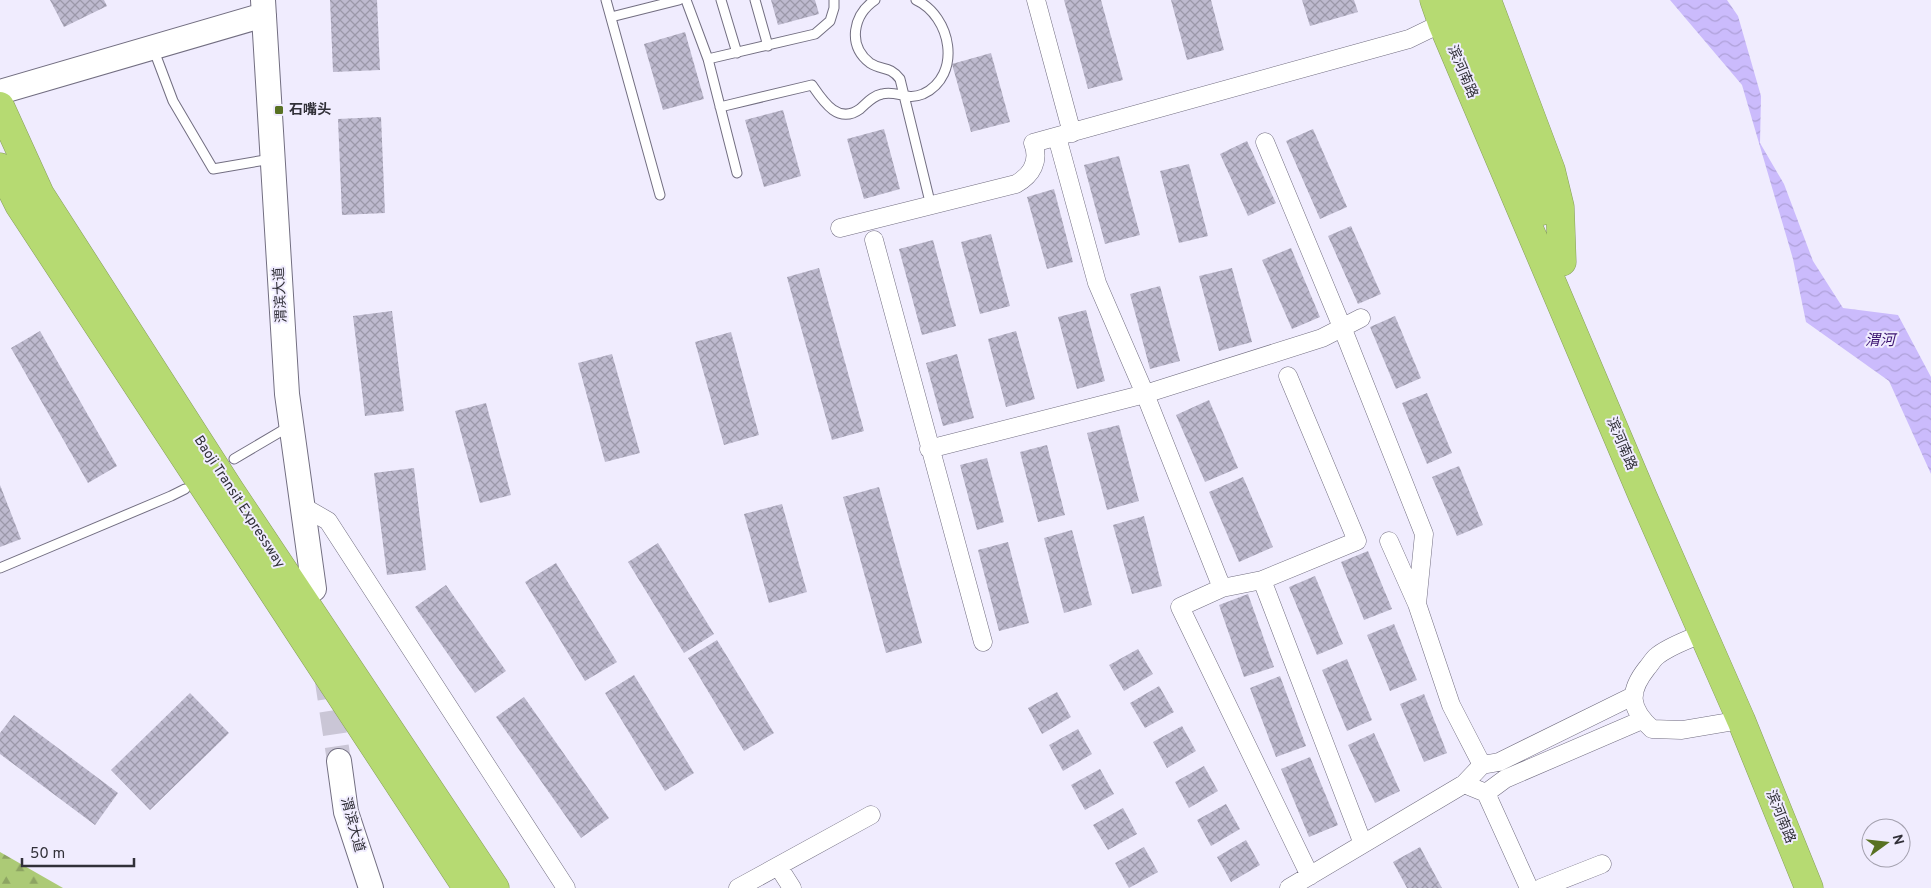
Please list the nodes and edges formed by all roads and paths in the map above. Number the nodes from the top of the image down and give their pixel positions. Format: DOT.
graph roads {
  1 [pos="606,0"];
  2 [pos="679,0"];
  3 [pos="686,0"];
  4 [pos="721,0"];
  5 [pos="755,0"];
  6 [pos="834,0"];
  7 [pos="875,0"];
  8 [pos="916,0"];
  9 [pos="1036,0"];
  10 [pos="1459,0"];
  11 [pos="1487,0"];
  12 [pos="264,8"];
  13 [pos="1438,11"];
  14 [pos="611,17"];
  15 [pos="768,46"];
  16 [pos="153,48"];
  17 [pos="737,53"];
  18 [pos="708,59"];
  19 [pos="904,98"];
  20 [pos="1,104"];
  21 [pos="720,107"];
  22 [pos="1064,135"];
  23 [pos="1264,142"];
  24 [pos="273,159"];
  25 [pos="0,167"];
  26 [pos="737,173"];
  27 [pos="660,195"];
  28 [pos="931,206"];
  29 [pos="840,228"];
  30 [pos="874,240"];
  31 [pos="1562,262"];
  32 [pos="1361,318"];
  33 [pos="1342,328"];
  34 [pos="1288,376"];
  35 [pos="1145,394"];
  36 [pos="291,424"];
  37 [pos="929,449"];
  38 [pos="234,459"];
  39 [pos="185,489"];
  40 [pos="302,506"];
  41 [pos="1389,541"];
  42 [pos="0,568"];
  43 [pos="1262,580"];
  44 [pos="1222,588"];
  45 [pos="314,589"];
  46 [pos="1417,604"];
  47 [pos="1703,633"];
  48 [pos="983,642"];
  49 [pos="1634,696"];
  50 [pos="1642,720"];
  51 [pos="1741,720"];
  52 [pos="339,762"];
  53 [pos="1482,765"];
  54 [pos="1464,784"];
  55 [pos="1486,793"];
  56 [pos="871,815"];
  57 [pos="1363,844"];
  58 [pos="1602,864"];
  59 [pos="778,866"];
  60 [pos="1310,876"];
  61 [pos="371,888"];
  62 [pos="467,888"];
  63 [pos="495,888"];
  64 [pos="566,888"];
  65 [pos="738,888"];
  66 [pos="792,888"];
  67 [pos="1290,888"];
  68 [pos="1529,888"];
  69 [pos="1542,888"];
  70 [pos="1809,888"];
  71 [pos="1826,888"];
  1 -- 14 [label="lane"];
  2 -- 14 [label="lane"];
  3 -- 18 [label="lane"];
  4 -- 17 [label="lane"];
  5 -- 15 [label="lane"];
  6 -- 15 [label="lane"];
  7 -- 19 [label="lane"];
  8 -- 19 [label="lane"];
  9 -- 22 [label="street"];
  10 -- 31 [label="highway, 滨河南路"];
  11 -- 31 [label="highway"];
  12 -- 16 [label="main road"];
  12 -- 24 [label="main road, 渭滨大道"];
  13 -- 22 [label="street"];
  13 -- 47 [label="highway, 滨河南路"];
  14 -- 27 [label="lane"];
  15 -- 17 [label="lane"];
  16 -- 20 [label="main road"];
  16 -- 24 [label="lane"];
  17 -- 18 [label="lane"];
  18 -- 21 [label="lane"];
  19 -- 21 [label="lane"];
  19 -- 28 [label="lane"];
  20 -- 63 [label="highway, Baoji Transit Expressway"];
  21 -- 26 [label="lane"];
  22 -- 28 [label="street"];
  22 -- 35 [label="street"];
  23 -- 33 [label="street"];
  24 -- 36 [label="main road, 渭滨大道"];
  25 -- 62 [label="highway, Baoji Transit Expressway"];
  28 -- 29 [label="street"];
  30 -- 37 [label="street"];
  31 -- 71 [label="highway, 滨河南路"];
  32 -- 33 [label="street"];
  33 -- 35 [label="street"];
  33 -- 46 [label="street"];
  34 -- 43 [label="street"];
  35 -- 37 [label="street"];
  35 -- 44 [label="street"];
  36 -- 38 [label="lane"];
  36 -- 40 [label="main road, 渭滨大道"];
  37 -- 48 [label="street"];
  39 -- 42 [label="lane"];
  40 -- 45 [label="main road, 渭滨大道"];
  40 -- 64 [label="street"];
  41 -- 46 [label="street"];
  43 -- 44 [label="street"];
  43 -- 57 [label="street"];
  44 -- 60 [label="street"];
  46 -- 53 [label="street"];
  47 -- 49 [label="street"];
  47 -- 51 [label="highway, 滨河南路"];
  49 -- 50 [label="street"];
  49 -- 53 [label="street"];
  50 -- 51 [label="street"];
  50 -- 55 [label="street"];
  51 -- 70 [label="highway, 滨河南路"];
  52 -- 61 [label="main road, 渭滨大道"];
  53 -- 54 [label="street"];
  54 -- 55 [label="street"];
  54 -- 57 [label="street"];
  55 -- 68 [label="street"];
  56 -- 59 [label="street"];
  57 -- 60 [label="street"];
  58 -- 69 [label="street"];
  59 -- 65 [label="street"];
  59 -- 66 [label="street"];
  60 -- 67 [label="street"];
}
